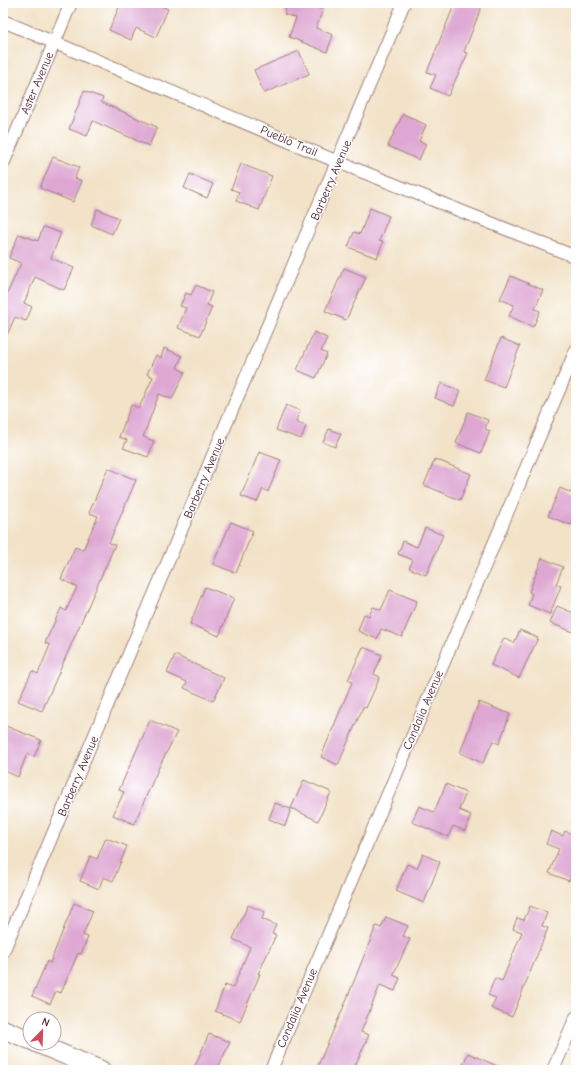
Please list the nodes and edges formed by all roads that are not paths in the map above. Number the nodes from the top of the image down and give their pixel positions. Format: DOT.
graph roads {
  1 [pos="71,3"];
  2 [pos="404,3"];
  3 [pos="3,21"];
  4 [pos="54,44"];
  5 [pos="338,162"];
  6 [pos="3,164"];
  7 [pos="576,257"];
  8 [pos="576,350"];
  9 [pos="3,952"];
  10 [pos="576,1017"];
  11 [pos="3,1029"];
  12 [pos="22,1037"];
  13 [pos="55,1051"];
  14 [pos="101,1070"];
  15 [pos="271,1070"];
  16 [pos="553,1070"];
  1 -- 4 [label="street, Aster Avenue"];
  2 -- 5 [label="street, Barberry Avenue"];
  3 -- 4 [label="street, Pueblo Trail"];
  4 -- 5 [label="street, Pueblo Trail"];
  4 -- 6 [label="street, Aster Avenue"];
  5 -- 7 [label="street, Pueblo Trail"];
  5 -- 9 [label="street, Barberry Avenue"];
  8 -- 15 [label="street, Condalia Avenue"];
  10 -- 16 [label="street"];
  11 -- 12 [label="street"];
  13 -- 14 [label="street"];
}
